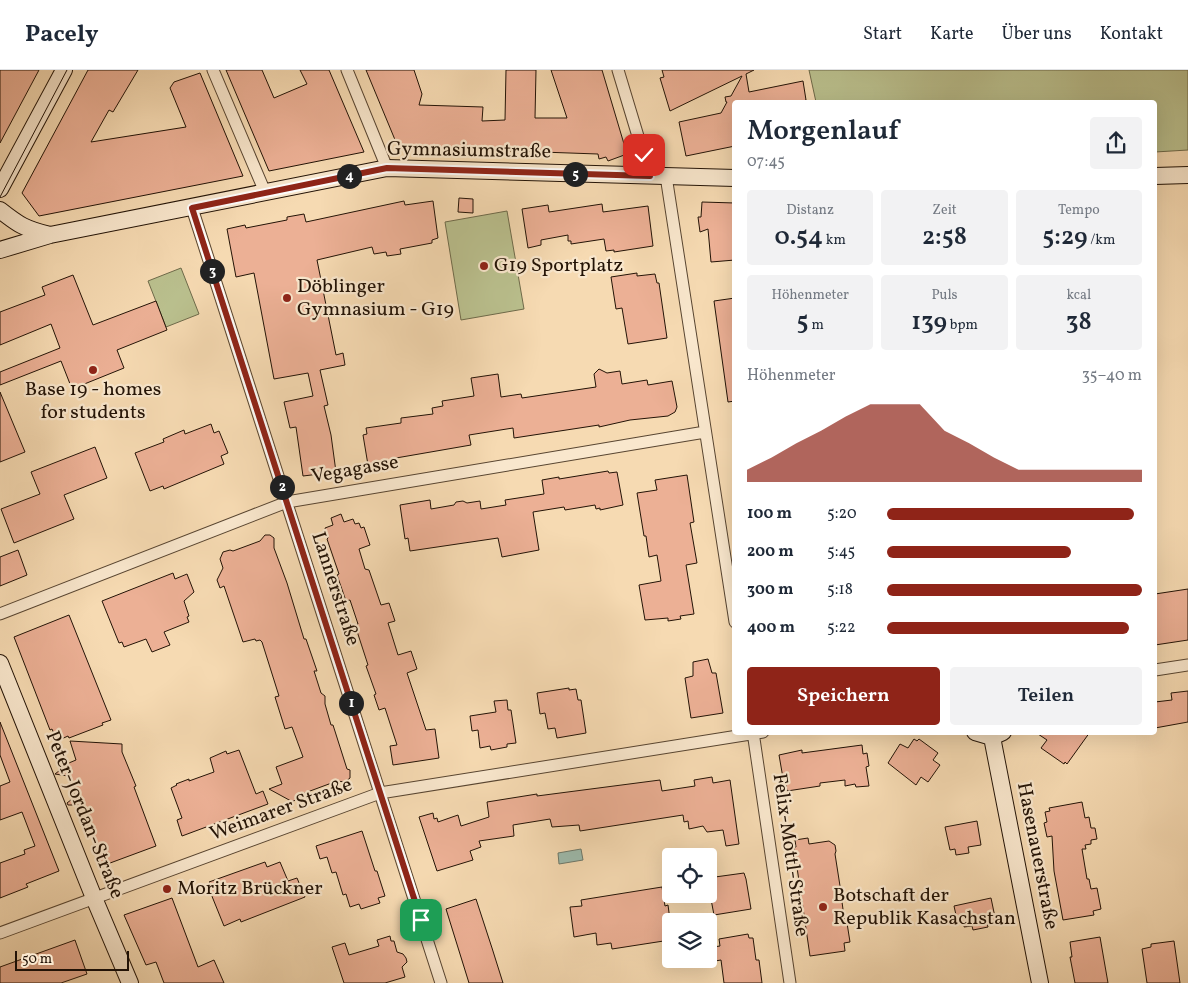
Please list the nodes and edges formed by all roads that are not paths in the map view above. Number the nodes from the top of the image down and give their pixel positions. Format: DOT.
graph roads {
  1 [pos="64,70"];
  2 [pos="213,70"];
  3 [pos="347,70"];
  4 [pos="618,70"];
  5 [pos="387,168"];
  6 [pos="1188,175"];
  7 [pos="658,176"];
  8 [pos="1157,176"];
  9 [pos="732,178"];
  10 [pos="0,189"];
  11 [pos="265,192"];
  12 [pos="192,208"];
  13 [pos="0,210"];
  14 [pos="50,235"];
  15 [pos="0,250"];
  16 [pos="705,432"];
  17 [pos="287,502"];
  18 [pos="732,603"];
  19 [pos="0,614"];
  20 [pos="0,663"];
  21 [pos="1188,665"];
  22 [pos="1157,670"];
  23 [pos="743,735"];
  24 [pos="756,735"];
  25 [pos="998,735"];
  26 [pos="380,793"];
  27 [pos="94,898"];
  28 [pos="0,933"];
  29 [pos="130,983"];
  30 [pos="441,983"];
  31 [pos="790,983"];
  32 [pos="1040,983"];
  1 -- 10 [label="street"];
  2 -- 11 [label="street"];
  3 -- 5 [label="street"];
  4 -- 7 [label="street"];
  5 -- 7 [label="street, Gymnasiumstraße"];
  5 -- 11 [label="street, Gymnasiumstraße"];
  6 -- 8 [label="street"];
  7 -- 9 [label="street, Gymnasiumstraße"];
  7 -- 16 [label="street"];
  11 -- 12 [label="street, Gymnasiumstraße"];
  12 -- 14 [label="street, Gymnasiumstraße"];
  12 -- 17 [label="street, Lannerstraße"];
  13 -- 14 [label="street"];
  14 -- 15 [label="street, Gymnasiumstraße"];
  16 -- 17 [label="street, Vegagasse"];
  16 -- 18 [label="street"];
  17 -- 19 [label="street, Vegagasse"];
  17 -- 26 [label="street, Lannerstraße"];
  20 -- 27 [label="street, Peter-Jordan-Straße"];
  21 -- 22 [label="street"];
  23 -- 26 [label="street, Weimarer Straße"];
  24 -- 31 [label="street, Felix-Mottl-Straße"];
  25 -- 32 [label="street, Hasenauerstraße"];
  26 -- 27 [label="street, Weimarer Straße"];
  26 -- 30 [label="street, Lannerstraße"];
  27 -- 28 [label="street, Weimarer Straße"];
  27 -- 29 [label="street, Peter-Jordan-Straße"];
}
